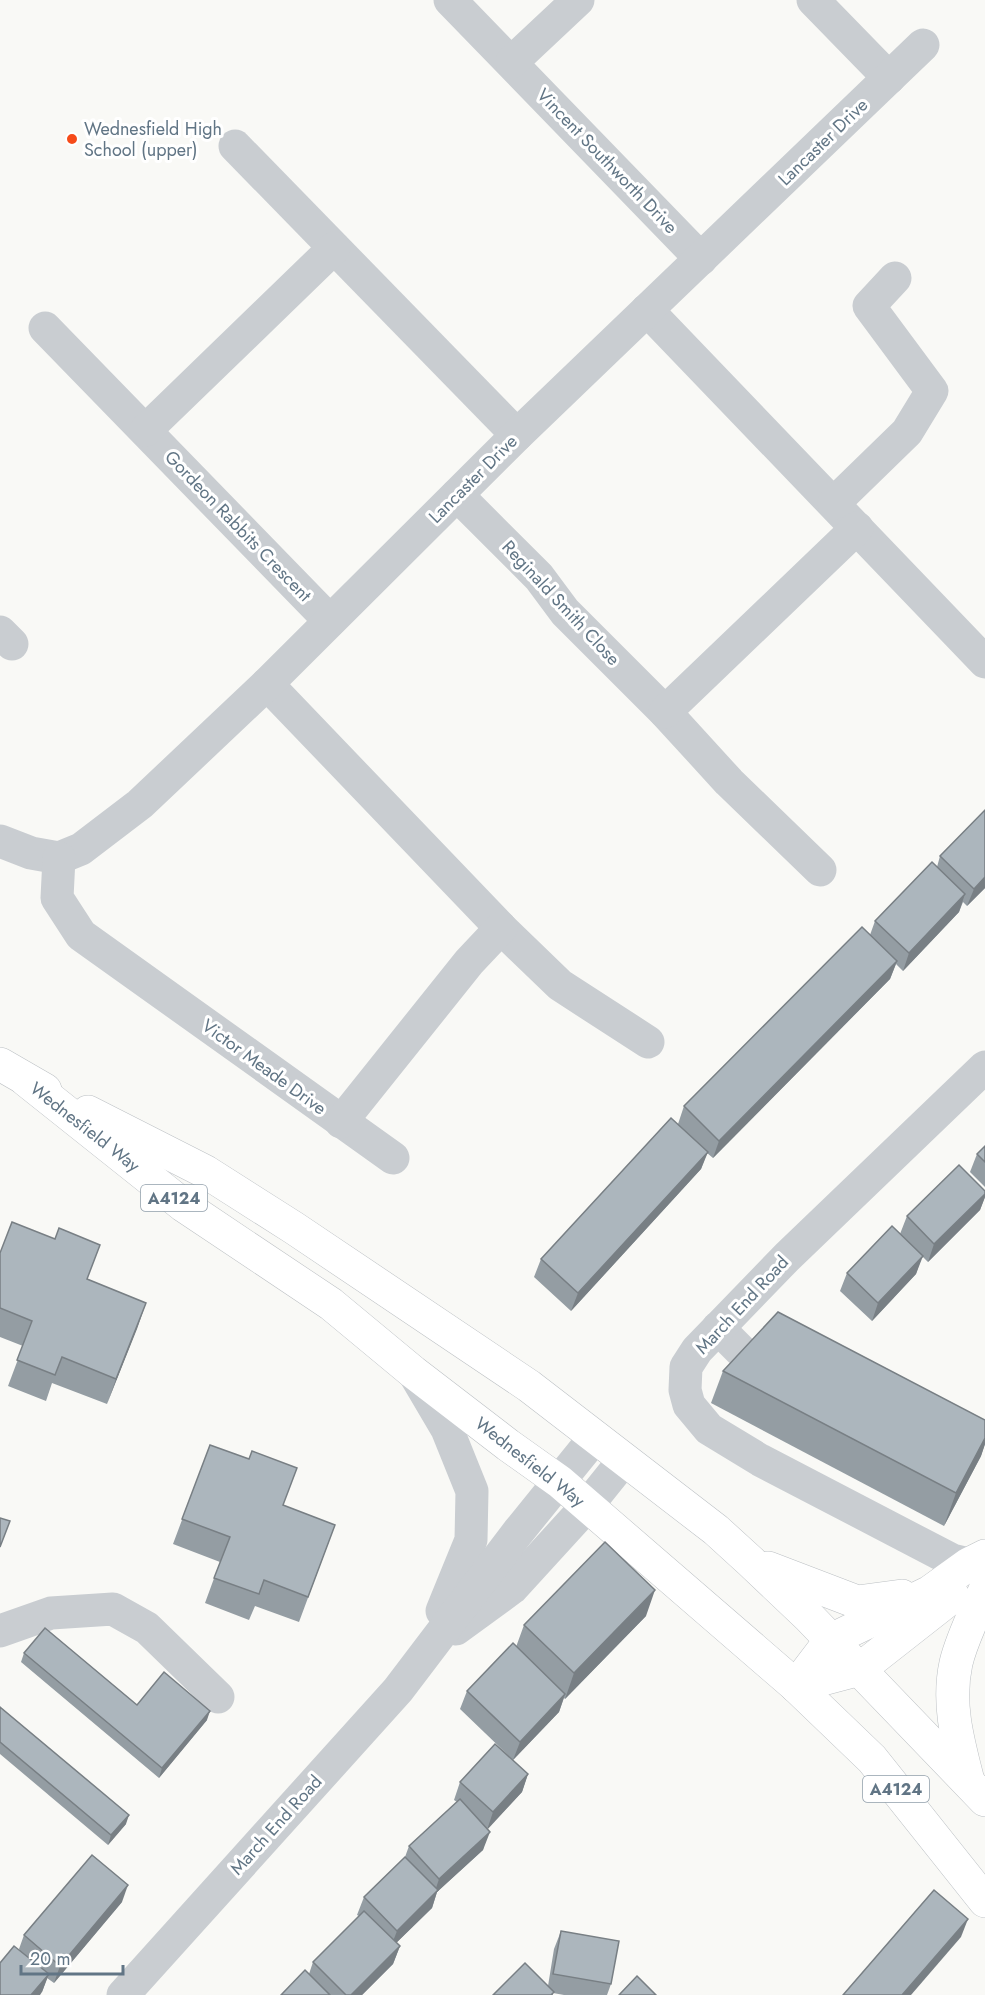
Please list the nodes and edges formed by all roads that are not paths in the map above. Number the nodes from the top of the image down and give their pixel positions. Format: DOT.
graph roads {
  1 [pos="578,0"];
  2 [pos="813,0"];
  3 [pos="457,8"];
  4 [pos="923,45"];
  5 [pos="512,62"];
  6 [pos="890,78"];
  7 [pos="235,146"];
  8 [pos="334,248"];
  9 [pos="701,259"];
  10 [pos="895,278"];
  11 [pos="647,310"];
  12 [pos="45,328"];
  13 [pos="146,430"];
  14 [pos="517,435"];
  15 [pos="457,495"];
  16 [pos="834,503"];
  17 [pos="857,528"];
  18 [pos="330,621"];
  19 [pos="985,662"];
  20 [pos="267,684"];
  21 [pos="665,712"];
  22 [pos="0,841"];
  23 [pos="59,858"];
  24 [pos="820,870"];
  25 [pos="501,928"];
  26 [pos="648,1042"];
  27 [pos="985,1068"];
  28 [pos="13,1072"];
  29 [pos="341,1122"];
  30 [pos="393,1158"];
  31 [pos="413,1372"];
  32 [pos="595,1437"];
  33 [pos="624,1460"];
  34 [pos="560,1482"];
  35 [pos="587,1506"];
  36 [pos="750,1560"];
  37 [pos="981,1570"];
  38 [pos="930,1592"];
  39 [pos="0,1631"];
  40 [pos="831,1640"];
  41 [pos="426,1652"];
  42 [pos="860,1669"];
  43 [pos="796,1686"];
  44 [pos="218,1697"];
  45 [pos="977,1791"];
  46 [pos="985,1901"];
  47 [pos="123,1995"];
  1 -- 5 [label="street"];
  2 -- 6 [label="street"];
  3 -- 5 [label="street, Vincent Southworth Drive"];
  4 -- 6 [label="street, Lancaster Drive"];
  5 -- 9 [label="street, Vincent Southworth Drive"];
  6 -- 9 [label="street, Lancaster Drive"];
  7 -- 8 [label="street"];
  8 -- 13 [label="street"];
  8 -- 14 [label="street"];
  9 -- 11 [label="street, Lancaster Drive"];
  10 -- 16 [label="street"];
  11 -- 14 [label="street, Lancaster Drive"];
  11 -- 16 [label="street"];
  12 -- 13 [label="street, Gordeon Rabbits Crescent"];
  13 -- 18 [label="street, Gordeon Rabbits Crescent"];
  14 -- 15 [label="street, Lancaster Drive"];
  15 -- 18 [label="street, Lancaster Drive"];
  15 -- 21 [label="street, Reginald Smith Close"];
  16 -- 17 [label="street"];
  17 -- 19 [label="street"];
  17 -- 21 [label="street"];
  18 -- 20 [label="street, Lancaster Drive"];
  20 -- 23 [label="street, Lancaster Drive"];
  20 -- 25 [label="street"];
  21 -- 24 [label="street, Reginald Smith Close"];
  22 -- 23 [label="street"];
  23 -- 29 [label="street, Victor Meade Drive"];
  25 -- 26 [label="street"];
  25 -- 29 [label="street, Victor Meade Drive"];
  27 -- 37 [label="street, March End Road"];
  28 -- 31 [label="main road, Wednesfield Way / A4124"];
  28 -- 32 [label="main road, A4124"];
  29 -- 30 [label="street"];
  31 -- 34 [label="main road, Wednesfield Way / A4124"];
  31 -- 41 [label="street, March End Road"];
  32 -- 33 [label="main road, A4124"];
  32 -- 34 [label="street, March End Road"];
  33 -- 35 [label="street"];
  33 -- 36 [label="main road, A4124"];
  34 -- 35 [label="main road, Wednesfield Way / A4124"];
  34 -- 41 [label="street, March End Road"];
  35 -- 41 [label="street"];
  35 -- 43 [label="main road, Wednesfield Way / A4124"];
  36 -- 38 [label="main road"];
  36 -- 40 [label="main road, A4124"];
  37 -- 38 [label="main road"];
  37 -- 42 [label="main road"];
  37 -- 45 [label="main road"];
  38 -- 40 [label="main road"];
  39 -- 44 [label="street"];
  40 -- 42 [label="main road, A4124"];
  40 -- 43 [label="main road"];
  41 -- 47 [label="street, March End Road"];
  42 -- 43 [label="main road"];
  42 -- 45 [label="main road, A4124"];
  43 -- 46 [label="main road, Wednesfield Way / A4124"];
}
